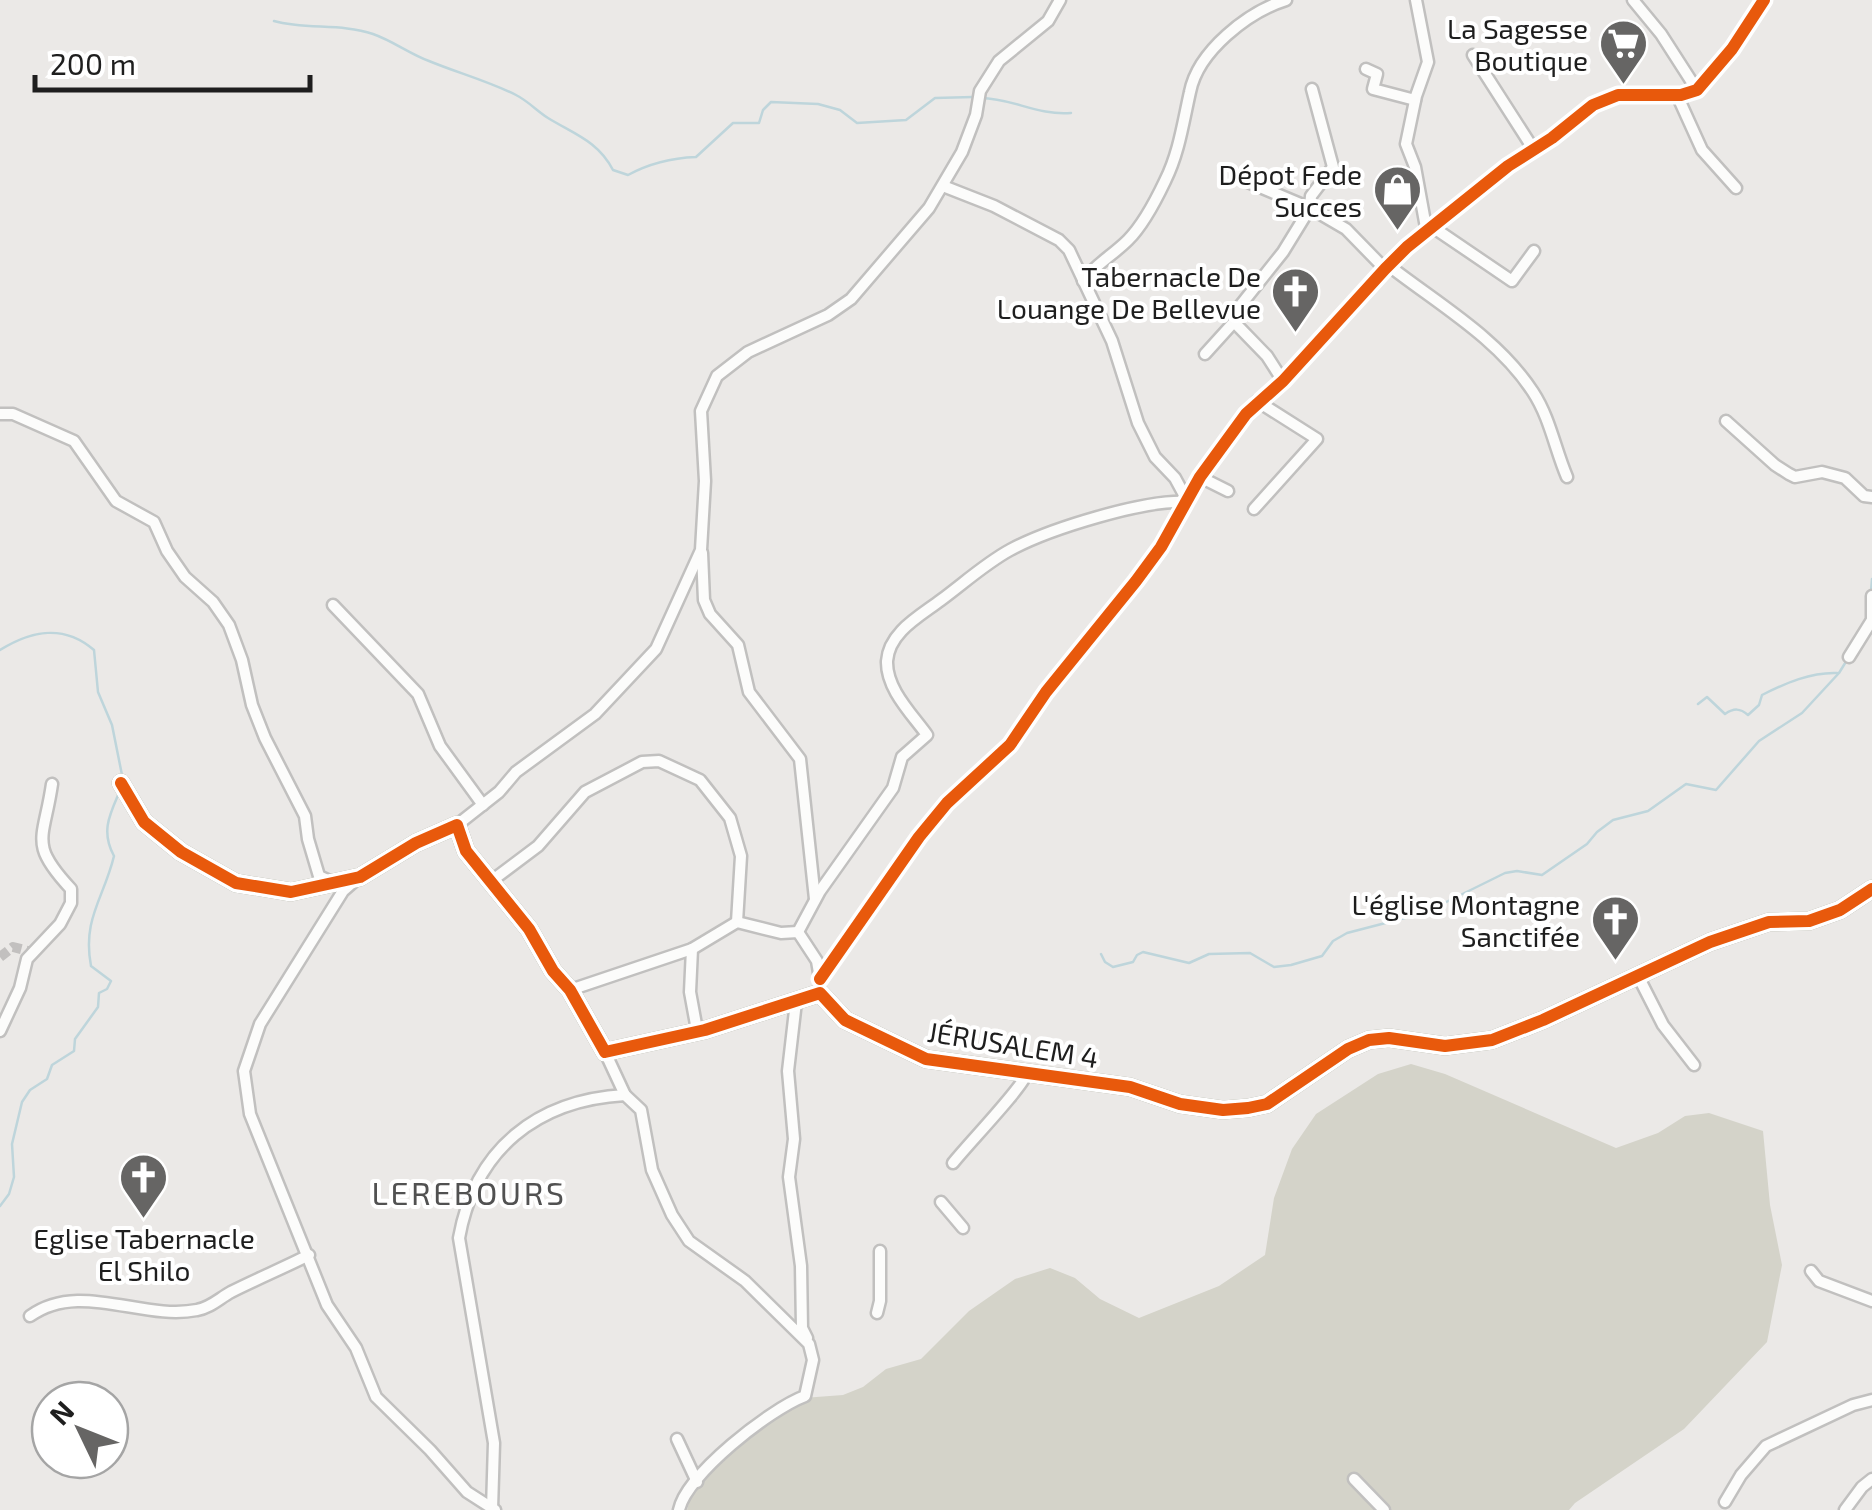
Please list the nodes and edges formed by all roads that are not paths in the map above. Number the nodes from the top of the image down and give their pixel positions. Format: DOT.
graph roads {
  1 [pos="1060,0"];
  2 [pos="1286,0"];
  3 [pos="1416,0"];
  4 [pos="1633,0"];
  5 [pos="1764,0"];
  6 [pos="1473,55"];
  7 [pos="1366,68"];
  8 [pos="1312,89"];
  9 [pos="1697,90"];
  10 [pos="1676,95"];
  11 [pos="1415,100"];
  12 [pos="1534,150"];
  13 [pos="1248,182"];
  14 [pos="943,186"];
  15 [pos="1736,188"];
  16 [pos="1310,208"];
  17 [pos="1430,230"];
  18 [pos="1534,251"];
  19 [pos="1387,267"];
  20 [pos="1083,281"];
  21 [pos="1234,322"];
  22 [pos="1204,354"];
  23 [pos="1283,381"];
  24 [pos="1258,401"];
  25 [pos="0,414"];
  26 [pos="1726,421"];
  27 [pos="1200,477"];
  28 [pos="1567,478"];
  29 [pos="1228,491"];
  30 [pos="1872,497"];
  31 [pos="1188,502"];
  32 [pos="1254,509"];
  33 [pos="700,550"];
  34 [pos="1872,596"];
  35 [pos="333,605"];
  36 [pos="1849,657"];
  37 [pos="122,783"];
  38 [pos="52,784"];
  39 [pos="483,805"];
  40 [pos="457,825"];
  41 [pos="360,877"];
  42 [pos="490,882"];
  43 [pos="335,884"];
  44 [pos="1872,889"];
  45 [pos="815,900"];
  46 [pos="736,922"];
  47 [pos="798,932"];
  48 [pos="692,949"];
  49 [pos="1638,976"];
  50 [pos="820,986"];
  51 [pos="570,990"];
  52 [pos="796,1002"];
  53 [pos="696,1030"];
  54 [pos="0,1032"];
  55 [pos="605,1052"];
  56 [pos="1694,1065"];
  57 [pos="1027,1073"];
  58 [pos="626,1095"];
  59 [pos="954,1163"];
  60 [pos="941,1202"];
  61 [pos="964,1228"];
  62 [pos="880,1250"];
  63 [pos="309,1255"];
  64 [pos="1811,1271"];
  65 [pos="1872,1301"];
  66 [pos="876,1313"];
  67 [pos="30,1316"];
  68 [pos="809,1344"];
  69 [pos="1872,1400"];
  70 [pos="677,1438"];
  71 [pos="1354,1479"];
  72 [pos="1872,1479"];
  73 [pos="698,1482"];
  74 [pos="1725,1502"];
  75 [pos="494,1510"];
  76 [pos="679,1510"];
  77 [pos="1384,1510"];
  78 [pos="1845,1510"];
  1 -- 14 [label="street"];
  2 -- 20 [label="street"];
  3 -- 11 [label="street"];
  4 -- 9 [label="street"];
  5 -- 9 [label="street"];
  6 -- 12 [label="street"];
  7 -- 11 [label="street"];
  8 -- 16 [label="street"];
  9 -- 10 [label="street"];
  10 -- 12 [label="street"];
  10 -- 15 [label="street"];
  11 -- 17 [label="street"];
  12 -- 17 [label="street"];
  13 -- 16 [label="street"];
  14 -- 20 [label="street"];
  14 -- 33 [label="street"];
  16 -- 19 [label="street"];
  16 -- 21 [label="street"];
  17 -- 18 [label="street"];
  17 -- 19 [label="street"];
  19 -- 23 [label="street"];
  19 -- 28 [label="street"];
  20 -- 31 [label="street"];
  21 -- 22 [label="street"];
  21 -- 23 [label="street"];
  23 -- 24 [label="street"];
  24 -- 27 [label="street"];
  24 -- 32 [label="street"];
  25 -- 43 [label="street"];
  26 -- 30 [label="street"];
  27 -- 29 [label="street"];
  27 -- 31 [label="street"];
  31 -- 45 [label="street"];
  31 -- 50 [label="street"];
  33 -- 39 [label="street"];
  33 -- 45 [label="street"];
  34 -- 36 [label="street"];
  35 -- 39 [label="street"];
  37 -- 43 [label="street"];
  38 -- 54 [label="street"];
  39 -- 40 [label="street"];
  40 -- 41 [label="street"];
  40 -- 42 [label="street"];
  41 -- 43 [label="street"];
  41 -- 63 [label="street"];
  42 -- 46 [label="street"];
  42 -- 51 [label="street"];
  44 -- 49 [label="street, JÉRUSALEM 4"];
  45 -- 47 [label="street"];
  46 -- 47 [label="street"];
  46 -- 48 [label="street"];
  47 -- 50 [label="street"];
  48 -- 51 [label="street"];
  48 -- 53 [label="street"];
  49 -- 56 [label="street"];
  49 -- 57 [label="street, JÉRUSALEM 4"];
  50 -- 52 [label="street"];
  50 -- 57 [label="street, JÉRUSALEM 4"];
  51 -- 55 [label="street"];
  52 -- 53 [label="street"];
  52 -- 68 [label="street"];
  53 -- 55 [label="street"];
  55 -- 58 [label="street"];
  57 -- 59 [label="street"];
  58 -- 68 [label="street"];
  58 -- 75 [label="street"];
  60 -- 61 [label="street"];
  62 -- 66 [label="street"];
  63 -- 67 [label="street"];
  63 -- 75 [label="street"];
  64 -- 65 [label="street"];
  68 -- 73 [label="street"];
  69 -- 74 [label="street"];
  70 -- 73 [label="street"];
  71 -- 77 [label="street"];
  72 -- 78 [label="street"];
  73 -- 76 [label="street"];
}
